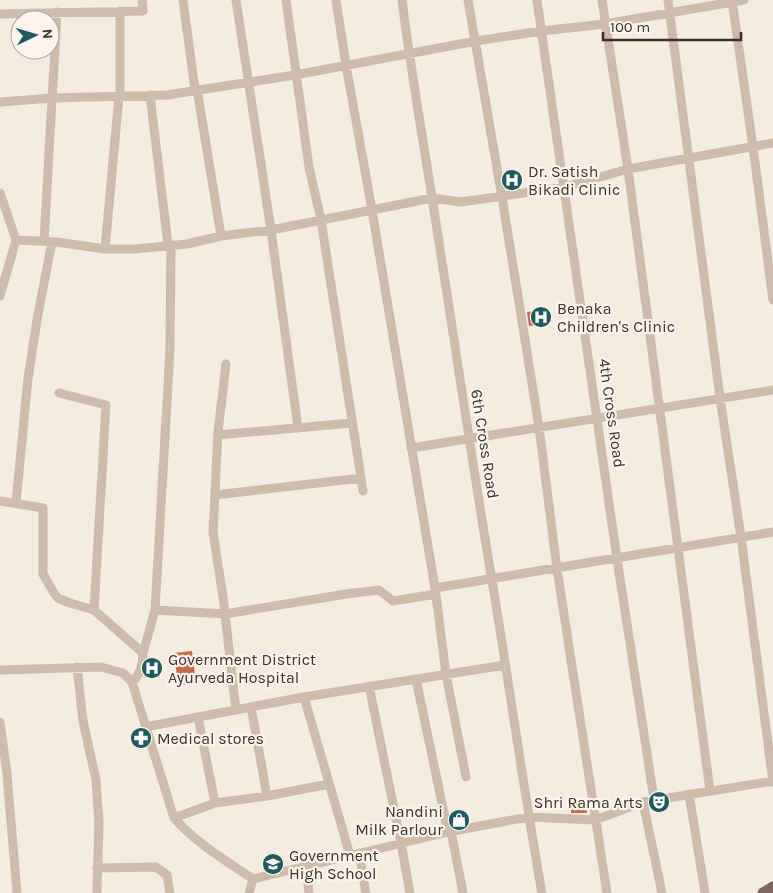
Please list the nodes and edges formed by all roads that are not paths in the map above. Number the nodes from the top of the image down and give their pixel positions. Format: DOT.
graph roads {
  1 [pos="142,0"];
  2 [pos="183,0"];
  3 [pos="236,0"];
  4 [pos="286,0"];
  5 [pos="336,0"];
  6 [pos="402,0"];
  7 [pos="468,0"];
  8 [pos="537,0"];
  9 [pos="602,0"];
  10 [pos="668,0"];
  11 [pos="744,0"];
  12 [pos="732,1"];
  13 [pos="120,11"];
  14 [pos="60,12"];
  15 [pos="670,12"];
  16 [pos="604,24"];
  17 [pos="541,30"];
  18 [pos="476,41"];
  19 [pos="408,54"];
  20 [pos="55,60"];
  21 [pos="346,65"];
  22 [pos="295,75"];
  23 [pos="248,82"];
  24 [pos="196,90"];
  25 [pos="150,95"];
  26 [pos="119,96"];
  27 [pos="53,98"];
  28 [pos="0,102"];
  29 [pos="773,144"];
  30 [pos="753,147"];
  31 [pos="688,158"];
  32 [pos="628,169"];
  33 [pos="564,187"];
  34 [pos="0,192"];
  35 [pos="502,197"];
  36 [pos="432,198"];
  37 [pos="3,208"];
  38 [pos="372,210"];
  39 [pos="321,220"];
  40 [pos="272,230"];
  41 [pos="221,236"];
  42 [pos="16,240"];
  43 [pos="48,241"];
  44 [pos="169,245"];
  45 [pos="105,249"];
  46 [pos="5,261"];
  47 [pos="0,296"];
  48 [pos="773,300"];
  49 [pos="226,364"];
  50 [pos="773,390"];
  51 [pos="59,393"];
  52 [pos="720,398"];
  53 [pos="659,408"];
  54 [pos="597,418"];
  55 [pos="352,423"];
  56 [pos="298,428"];
  57 [pos="539,428"];
  58 [pos="218,435"];
  59 [pos="468,439"];
  60 [pos="412,448"];
  61 [pos="361,478"];
  62 [pos="363,491"];
  63 [pos="215,495"];
  64 [pos="0,501"];
  65 [pos="16,503"];
  66 [pos="773,532"];
  67 [pos="741,537"];
  68 [pos="679,548"];
  69 [pos="617,559"];
  70 [pos="556,569"];
  71 [pos="492,578"];
  72 [pos="436,591"];
  73 [pos="94,610"];
  74 [pos="155,610"];
  75 [pos="225,614"];
  76 [pos="143,653"];
  77 [pos="505,665"];
  78 [pos="77,667"];
  79 [pos="0,670"];
  80 [pos="446,674"];
  81 [pos="416,679"];
  82 [pos="132,682"];
  83 [pos="369,686"];
  84 [pos="304,697"];
  85 [pos="251,706"];
  86 [pos="236,710"];
  87 [pos="198,717"];
  88 [pos="0,722"];
  89 [pos="146,727"];
  90 [pos="466,777"];
  91 [pos="773,781"];
  92 [pos="329,784"];
  93 [pos="710,791"];
  94 [pos="689,794"];
  95 [pos="267,796"];
  96 [pos="654,799"];
  97 [pos="643,802"];
  98 [pos="215,803"];
  99 [pos="528,817"];
  100 [pos="174,818"];
  101 [pos="595,820"];
  102 [pos="449,832"];
  103 [pos="401,843"];
  104 [pos="355,854"];
  105 [pos="306,866"];
  106 [pos="98,868"];
  107 [pos="253,879"];
  108 [pos="773,887"];
  109 [pos="17,893"];
  110 [pos="97,893"];
  111 [pos="170,893"];
  112 [pos="249,893"];
  113 [pos="310,893"];
  114 [pos="366,893"];
  115 [pos="410,893"];
  116 [pos="463,893"];
  117 [pos="542,893"];
  118 [pos="607,893"];
  119 [pos="662,893"];
  120 [pos="705,893"];
  121 [pos="763,893"];
  1 -- 13 [label="street"];
  2 -- 24 [label="street"];
  3 -- 23 [label="street"];
  4 -- 22 [label="street"];
  5 -- 21 [label="street"];
  6 -- 19 [label="street, 6th Cross Road"];
  7 -- 18 [label="street"];
  8 -- 17 [label="street, 4th Cross Road"];
  9 -- 16 [label="street"];
  10 -- 15 [label="street"];
  11 -- 12 [label="street"];
  12 -- 15 [label="street"];
  12 -- 30 [label="street"];
  13 -- 14 [label="street"];
  13 -- 26 [label="street"];
  15 -- 16 [label="street"];
  15 -- 31 [label="street"];
  16 -- 17 [label="street"];
  16 -- 32 [label="street"];
  17 -- 18 [label="street"];
  17 -- 33 [label="street, 4th Cross Road"];
  18 -- 19 [label="street"];
  18 -- 35 [label="street"];
  19 -- 21 [label="street"];
  19 -- 36 [label="street, 6th Cross Road"];
  20 -- 27 [label="street"];
  21 -- 22 [label="street"];
  21 -- 38 [label="street"];
  22 -- 23 [label="street"];
  22 -- 39 [label="street"];
  23 -- 24 [label="street"];
  23 -- 40 [label="street"];
  24 -- 25 [label="street"];
  24 -- 41 [label="street"];
  25 -- 26 [label="street"];
  25 -- 44 [label="street"];
  26 -- 27 [label="street"];
  26 -- 45 [label="street"];
  27 -- 28 [label="street"];
  27 -- 43 [label="street"];
  29 -- 30 [label="street"];
  30 -- 31 [label="street"];
  30 -- 48 [label="street"];
  31 -- 32 [label="street"];
  31 -- 52 [label="street"];
  32 -- 33 [label="street"];
  32 -- 53 [label="street"];
  33 -- 35 [label="street"];
  33 -- 54 [label="street, 4th Cross Road"];
  34 -- 37 [label="street"];
  35 -- 36 [label="street"];
  35 -- 57 [label="street"];
  36 -- 38 [label="street"];
  36 -- 59 [label="street, 6th Cross Road"];
  37 -- 42 [label="street"];
  38 -- 39 [label="street"];
  38 -- 60 [label="street"];
  39 -- 40 [label="street"];
  39 -- 55 [label="street"];
  40 -- 41 [label="street"];
  40 -- 56 [label="street"];
  41 -- 44 [label="street"];
  42 -- 43 [label="street"];
  42 -- 46 [label="street"];
  43 -- 45 [label="street"];
  43 -- 65 [label="street"];
  44 -- 45 [label="street"];
  44 -- 74 [label="street"];
  46 -- 47 [label="street"];
  49 -- 58 [label="street"];
  50 -- 52 [label="street"];
  51 -- 73 [label="street"];
  52 -- 53 [label="street"];
  52 -- 67 [label="street"];
  53 -- 54 [label="street"];
  53 -- 68 [label="street"];
  54 -- 57 [label="street"];
  54 -- 69 [label="street, 4th Cross Road"];
  55 -- 56 [label="street"];
  55 -- 61 [label="street"];
  56 -- 58 [label="street"];
  57 -- 59 [label="street"];
  57 -- 70 [label="street"];
  58 -- 63 [label="street"];
  59 -- 60 [label="street"];
  59 -- 71 [label="street, 6th Cross Road"];
  60 -- 72 [label="street"];
  61 -- 62 [label="street"];
  61 -- 63 [label="street"];
  63 -- 75 [label="street"];
  64 -- 65 [label="street"];
  65 -- 73 [label="street"];
  66 -- 67 [label="street"];
  67 -- 68 [label="street"];
  67 -- 91 [label="street"];
  68 -- 69 [label="street"];
  68 -- 93 [label="street"];
  69 -- 70 [label="street"];
  69 -- 96 [label="street, 4th Cross Road"];
  70 -- 71 [label="street"];
  70 -- 101 [label="street"];
  71 -- 72 [label="street"];
  71 -- 77 [label="street, 6th Cross Road"];
  72 -- 75 [label="street"];
  72 -- 80 [label="street"];
  73 -- 76 [label="street"];
  74 -- 75 [label="street"];
  74 -- 76 [label="street"];
  75 -- 86 [label="street"];
  76 -- 82 [label="street"];
  77 -- 80 [label="street"];
  77 -- 99 [label="street, 6th Cross Road"];
  78 -- 79 [label="street"];
  78 -- 82 [label="street"];
  78 -- 106 [label="street"];
  80 -- 81 [label="street"];
  80 -- 90 [label="street"];
  81 -- 83 [label="street"];
  81 -- 102 [label="street"];
  82 -- 89 [label="street"];
  83 -- 84 [label="street"];
  83 -- 103 [label="street"];
  84 -- 85 [label="street"];
  84 -- 92 [label="street"];
  85 -- 86 [label="street"];
  85 -- 95 [label="street"];
  86 -- 87 [label="street"];
  87 -- 89 [label="street"];
  87 -- 98 [label="street"];
  88 -- 109 [label="street"];
  89 -- 100 [label="street"];
  91 -- 93 [label="street"];
  92 -- 95 [label="street"];
  92 -- 104 [label="street"];
  93 -- 94 [label="street"];
  94 -- 96 [label="street"];
  94 -- 120 [label="street"];
  95 -- 98 [label="street"];
  96 -- 97 [label="street"];
  97 -- 101 [label="street"];
  97 -- 119 [label="street"];
  98 -- 100 [label="street"];
  99 -- 101 [label="street"];
  99 -- 102 [label="street"];
  99 -- 117 [label="street, 6th Cross Road"];
  100 -- 107 [label="street"];
  101 -- 118 [label="street"];
  102 -- 103 [label="street"];
  102 -- 116 [label="street"];
  103 -- 104 [label="street"];
  103 -- 115 [label="street"];
  104 -- 105 [label="street"];
  104 -- 114 [label="street"];
  105 -- 107 [label="street"];
  105 -- 113 [label="street"];
  106 -- 110 [label="street"];
  106 -- 111 [label="street"];
  107 -- 112 [label="street"];
  108 -- 121 [label="main road"];
}
